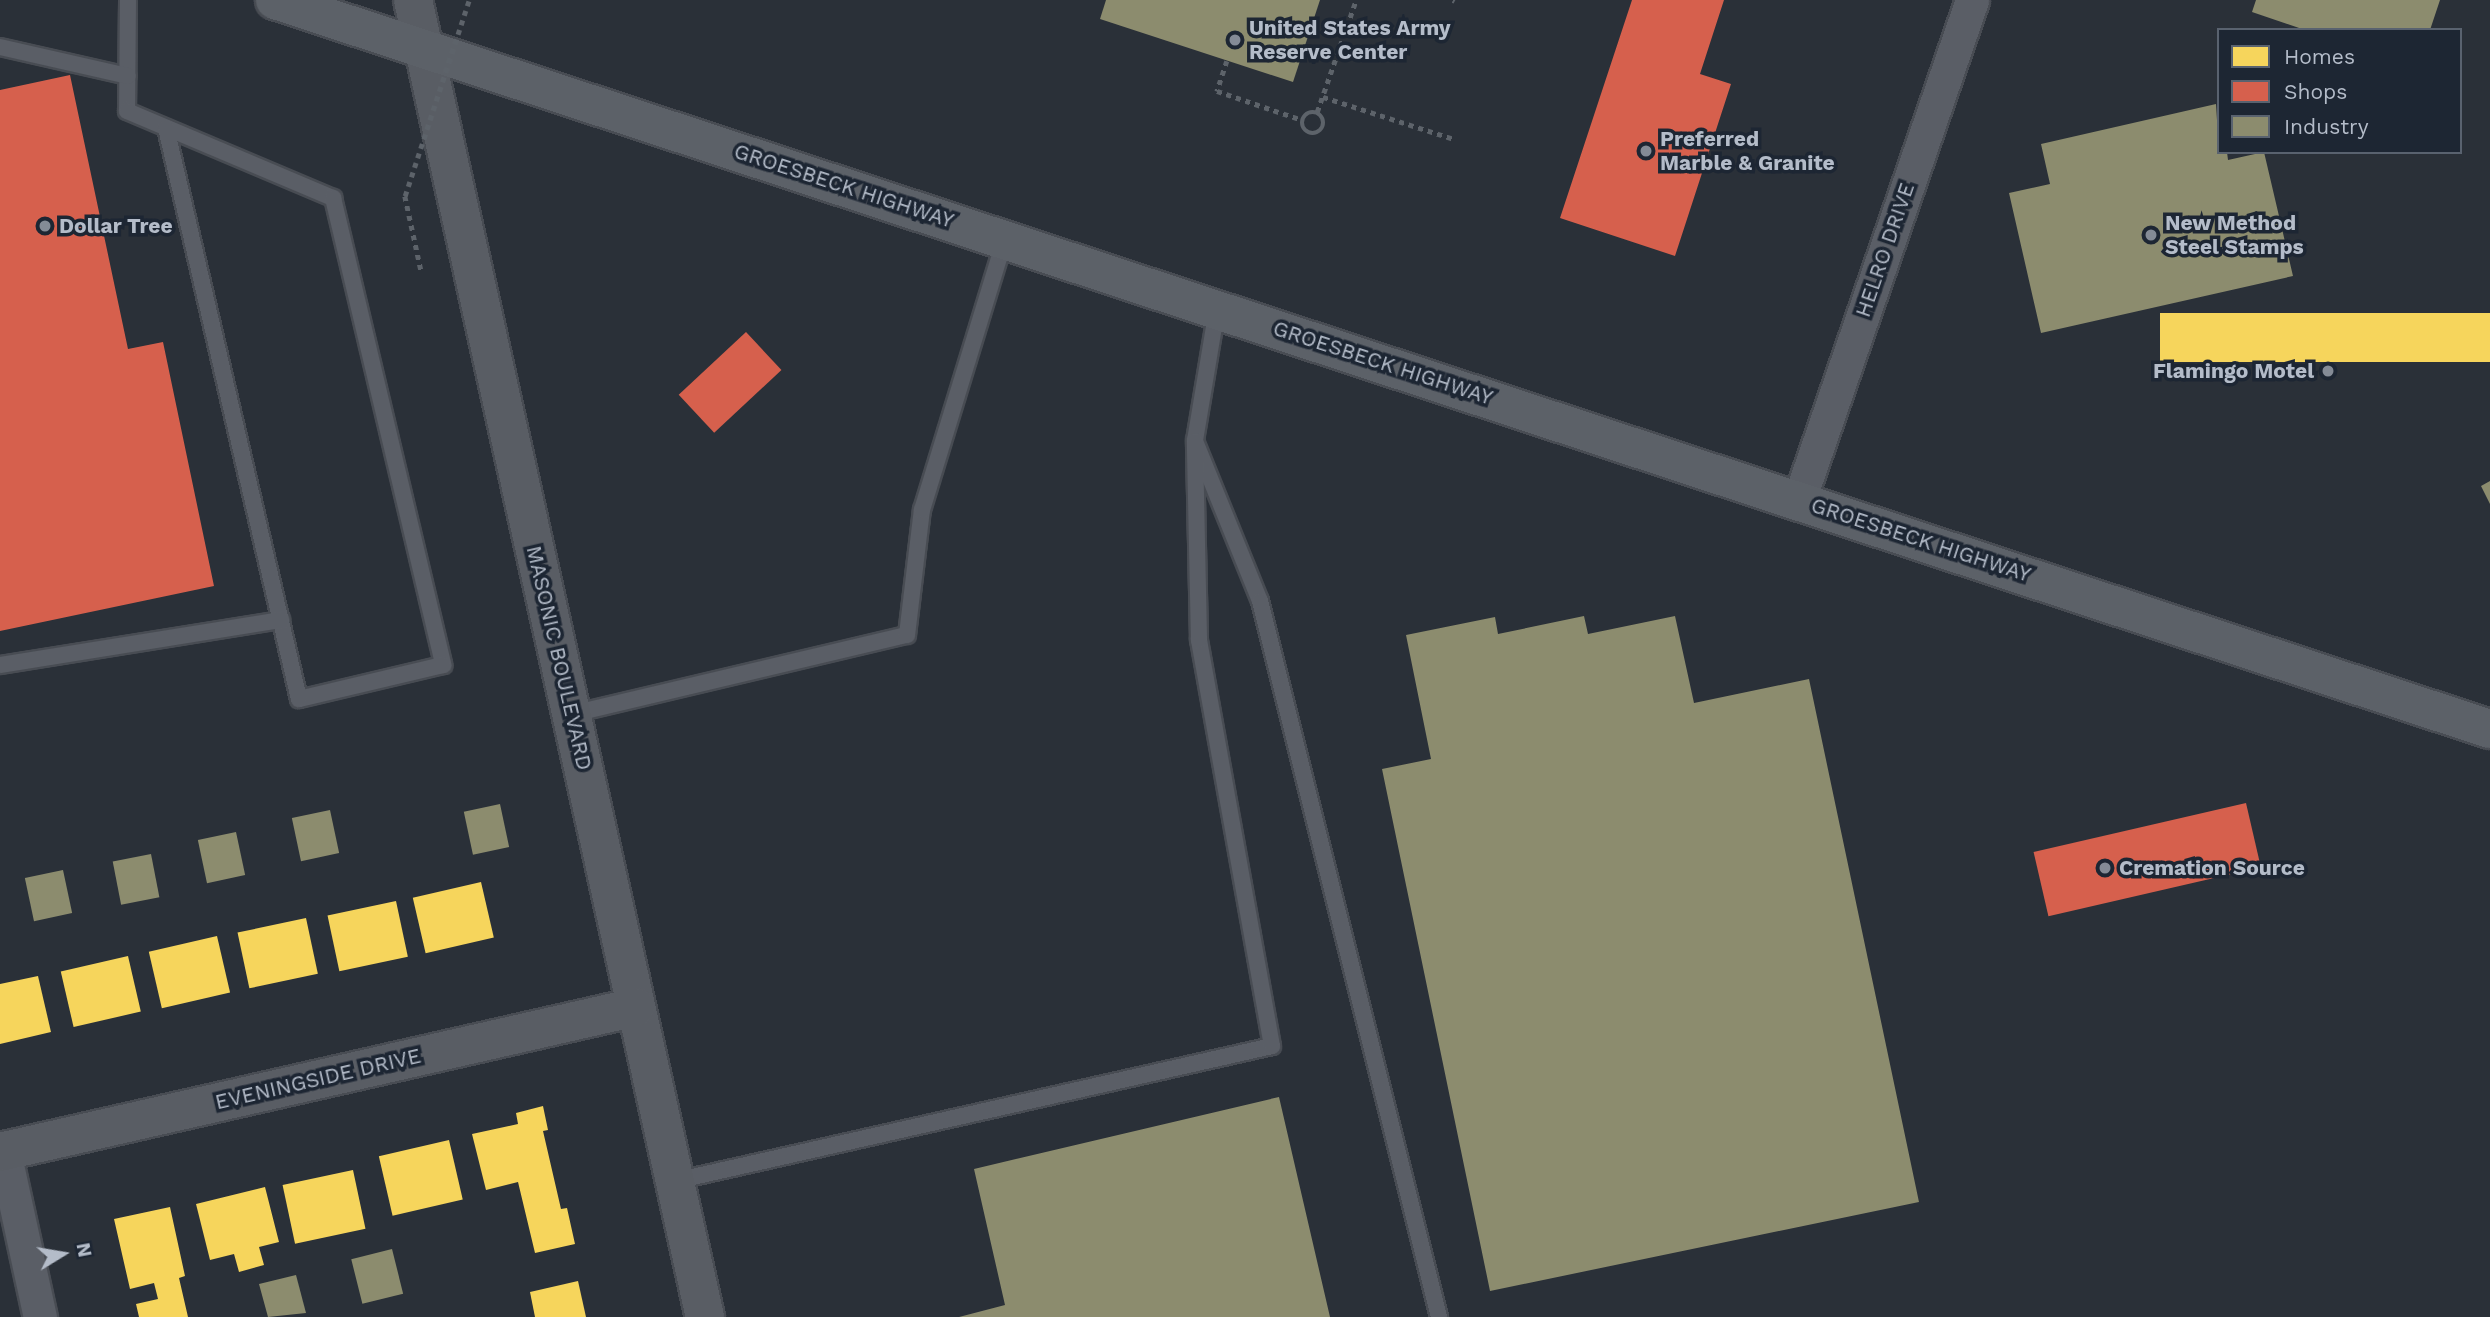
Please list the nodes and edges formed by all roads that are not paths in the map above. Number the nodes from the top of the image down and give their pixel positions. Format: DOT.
graph roads {
  1 [pos="128,0"];
  2 [pos="275,0"];
  3 [pos="413,0"];
  4 [pos="1972,0"];
  5 [pos="0,47"];
  6 [pos="423,48"];
  7 [pos="128,76"];
  8 [pos="166,128"];
  9 [pos="1005,239"];
  10 [pos="1217,309"];
  11 [pos="1195,441"];
  12 [pos="1799,500"];
  13 [pos="281,620"];
  14 [pos="0,666"];
  15 [pos="572,714"];
  16 [pos="2490,729"];
  17 [pos="636,1007"];
  18 [pos="2,1152"];
  19 [pos="675,1181"];
  20 [pos="40,1317"];
  21 [pos="705,1317"];
  22 [pos="1439,1317"];
  1 -- 7 [label="lane"];
  2 -- 6 [label="main road, GROESBECK HIGHWAY"];
  3 -- 6 [label="street, MASONIC BOULEVARD"];
  4 -- 12 [label="street, HELRO DRIVE"];
  5 -- 7 [label="lane"];
  6 -- 9 [label="main road, GROESBECK HIGHWAY"];
  6 -- 15 [label="street, MASONIC BOULEVARD"];
  7 -- 8 [label="lane"];
  8 -- 13 [label="lane"];
  8 -- 13 [label="lane"];
  9 -- 10 [label="main road, GROESBECK HIGHWAY"];
  9 -- 15 [label="lane"];
  10 -- 11 [label="lane"];
  10 -- 12 [label="main road, GROESBECK HIGHWAY"];
  11 -- 19 [label="lane"];
  11 -- 22 [label="lane"];
  12 -- 16 [label="main road, GROESBECK HIGHWAY"];
  13 -- 14 [label="lane"];
  15 -- 17 [label="street, MASONIC BOULEVARD"];
  17 -- 18 [label="street, EVENINGSIDE DRIVE"];
  17 -- 19 [label="street, MASONIC BOULEVARD"];
  18 -- 20 [label="street"];
  19 -- 21 [label="street, MASONIC BOULEVARD"];
}
